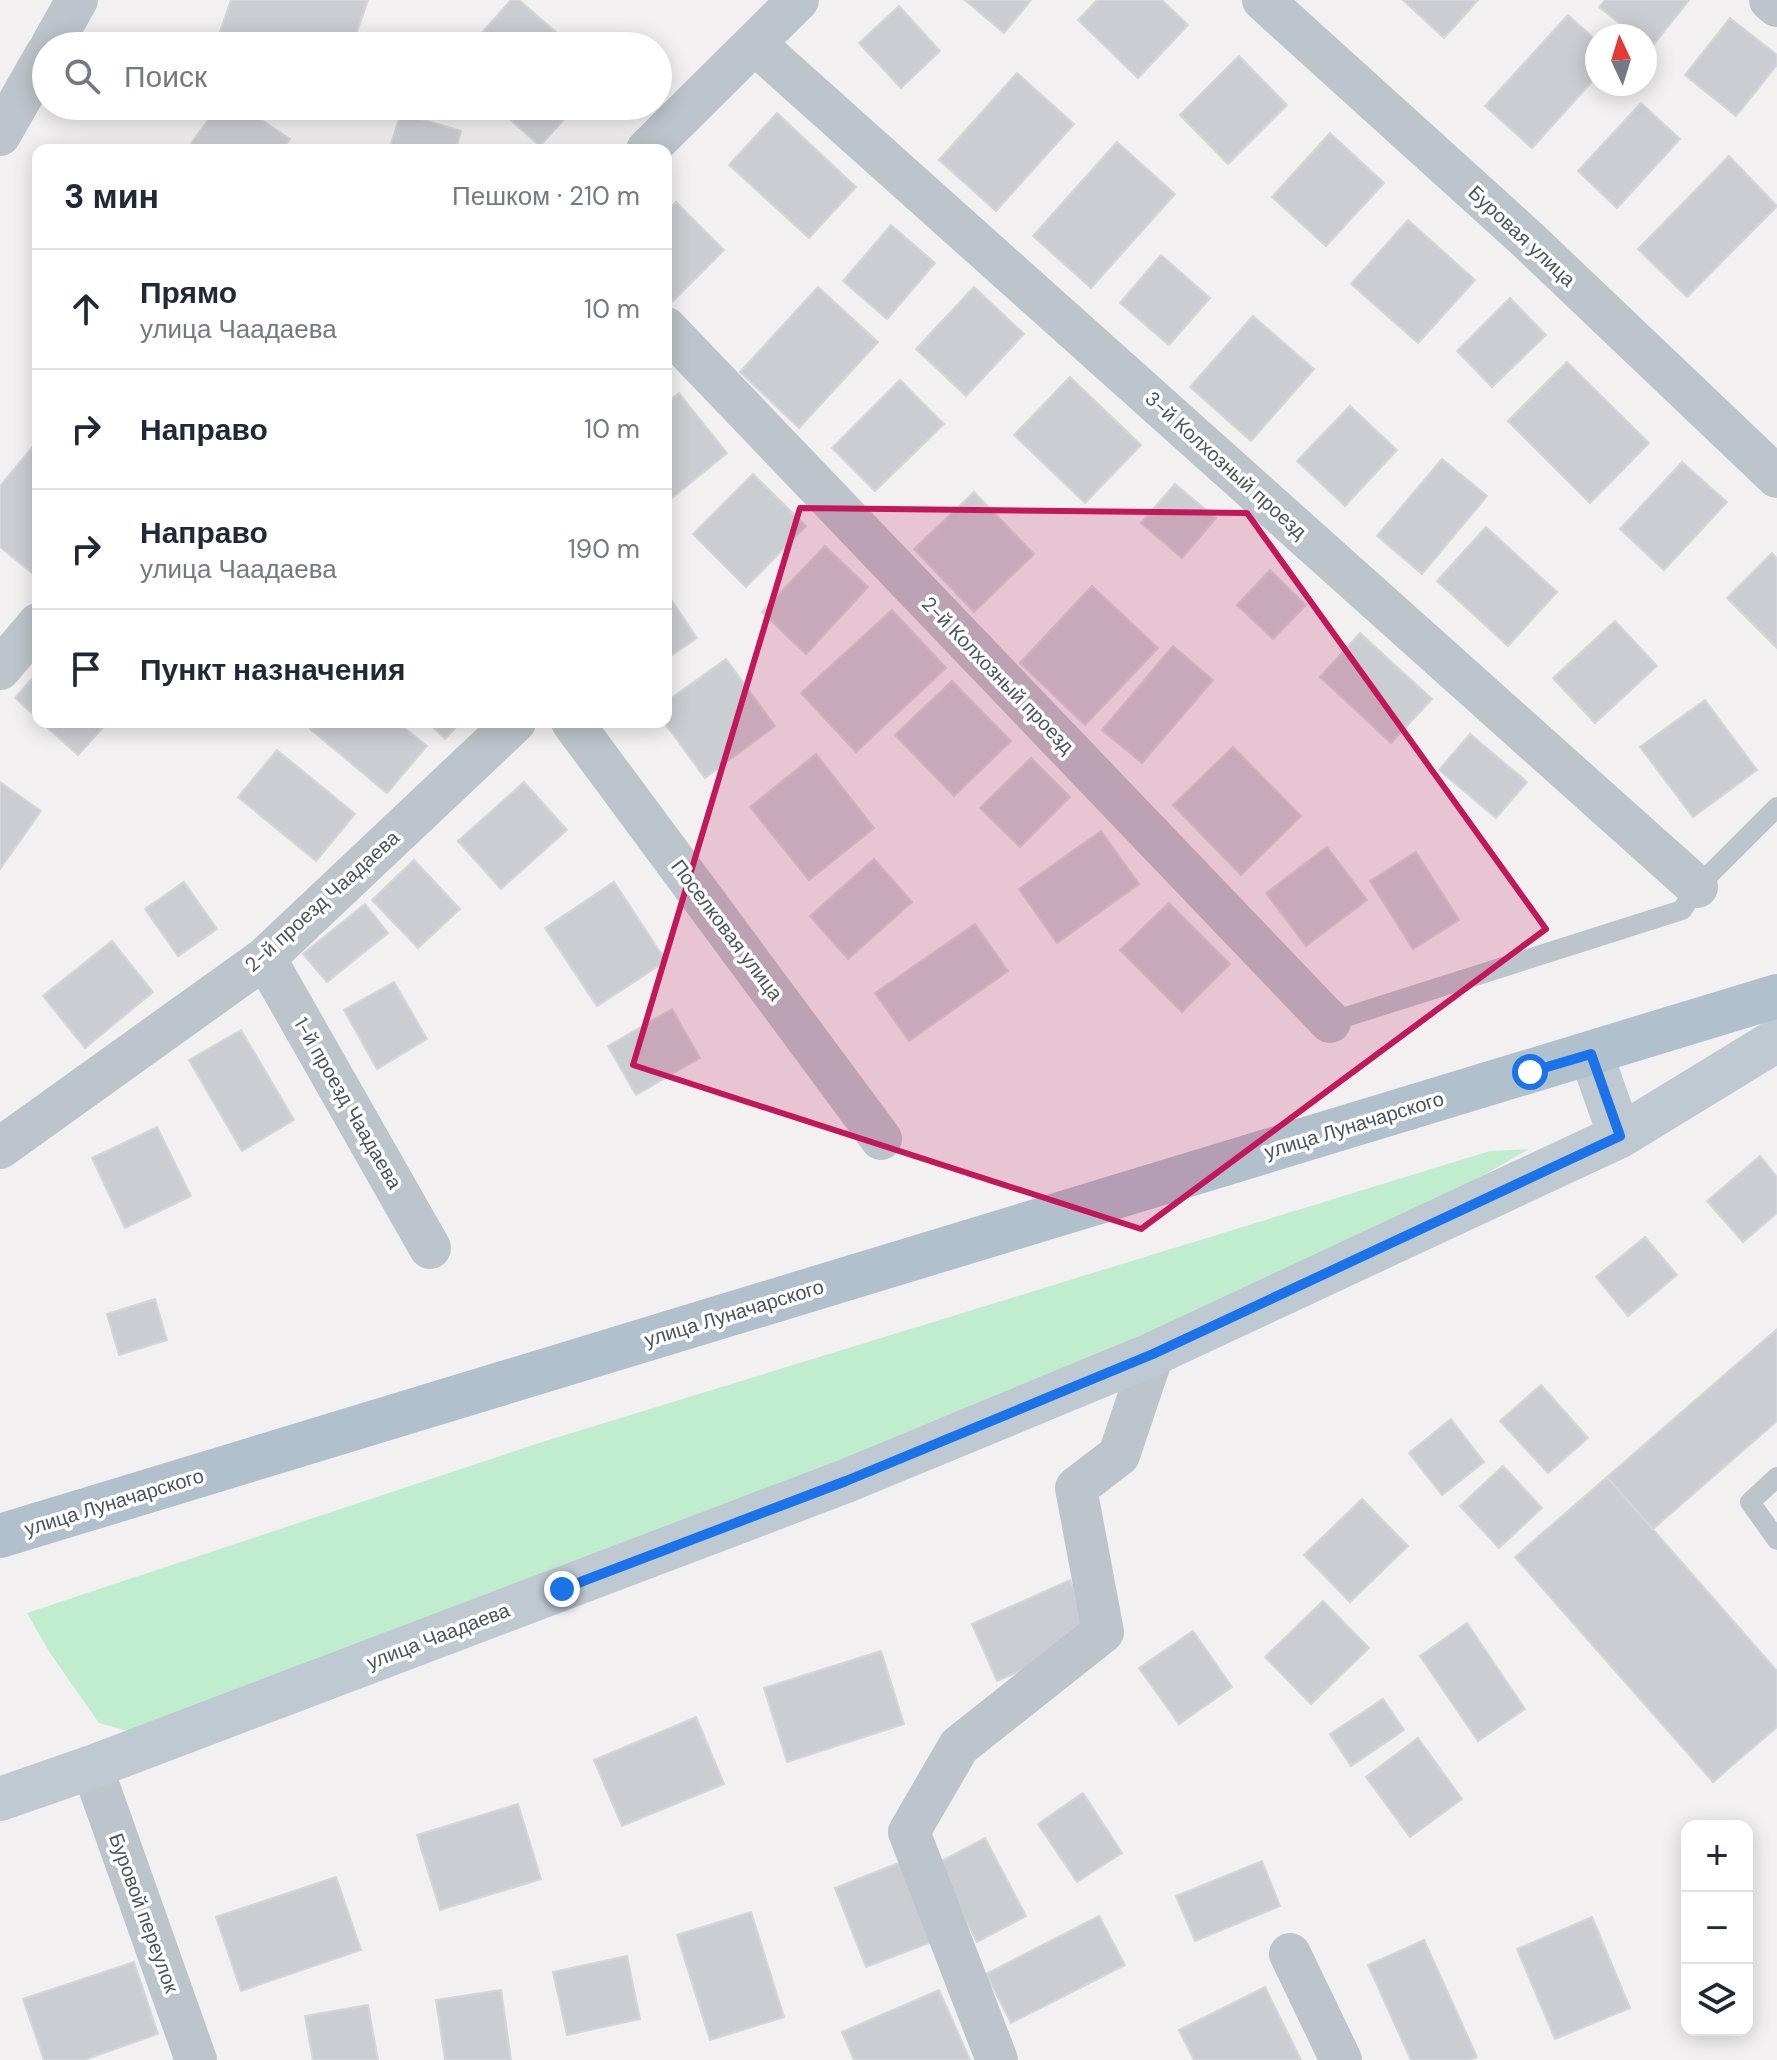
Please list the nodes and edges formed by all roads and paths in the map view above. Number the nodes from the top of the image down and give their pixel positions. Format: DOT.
graph roads {
  1 [pos="77,0"];
  2 [pos="798,0"];
  3 [pos="1263,0"];
  4 [pos="1770,0"];
  5 [pos="1777,6"];
  6 [pos="59,32"];
  7 [pos="755,44"];
  8 [pos="32,79"];
  9 [pos="0,135"];
  10 [pos="653,144"];
  11 [pos="672,334"];
  12 [pos="1777,477"];
  13 [pos="32,631"];
  14 [pos="0,669"];
  15 [pos="509,728"];
  16 [pos="576,728"];
  17 [pos="1777,807"];
  18 [pos="1697,887"];
  19 [pos="265,958"];
  20 [pos="1777,996"];
  21 [pos="1330,1022"];
  22 [pos="1777,1040"];
  23 [pos="1591,1054"];
  24 [pos="1620,1136"];
  25 [pos="881,1139"];
  26 [pos="0,1148"];
  27 [pos="430,1248"];
  28 [pos="1153,1354"];
  29 [pos="1777,1477"];
  30 [pos="0,1536"];
  31 [pos="1777,1540"];
  32 [pos="92,1767"];
  33 [pos="0,1799"];
  34 [pos="1290,1954"];
  35 [pos="196,2060"];
  36 [pos="997,2060"];
  37 [pos="1341,2060"];
  1 -- 6 [label="street"];
  2 -- 7 [label="street"];
  3 -- 12 [label="street, Буровая улица"];
  4 -- 5 [label="street"];
  7 -- 10 [label="street"];
  7 -- 18 [label="street, 3-й Колхозный проезд"];
  8 -- 9 [label="street"];
  11 -- 21 [label="street, 2-й Колхозный проезд"];
  13 -- 14 [label="street"];
  15 -- 19 [label="street, 2-й проезд Чаадаева"];
  16 -- 25 [label="street, Поселковая улица"];
  17 -- 18 [label="lane"];
  18 -- 21 [label="lane"];
  19 -- 26 [label="street, 2-й проезд Чаадаева"];
  19 -- 27 [label="street, 1-й проезд Чаадаева"];
  20 -- 23 [label="main road"];
  22 -- 24 [label="street, улица Чаадаева"];
  23 -- 24 [label="street"];
  23 -- 30 [label="main road, улица Луначарского"];
  24 -- 28 [label="street, улица Чаадаева"];
  28 -- 32 [label="street, улица Чаадаева"];
  28 -- 36 [label="street"];
  29 -- 31 [label="lane"];
  32 -- 33 [label="street, улица Чаадаева"];
  32 -- 35 [label="street, Буровой переулок"];
  34 -- 37 [label="street"];
}
